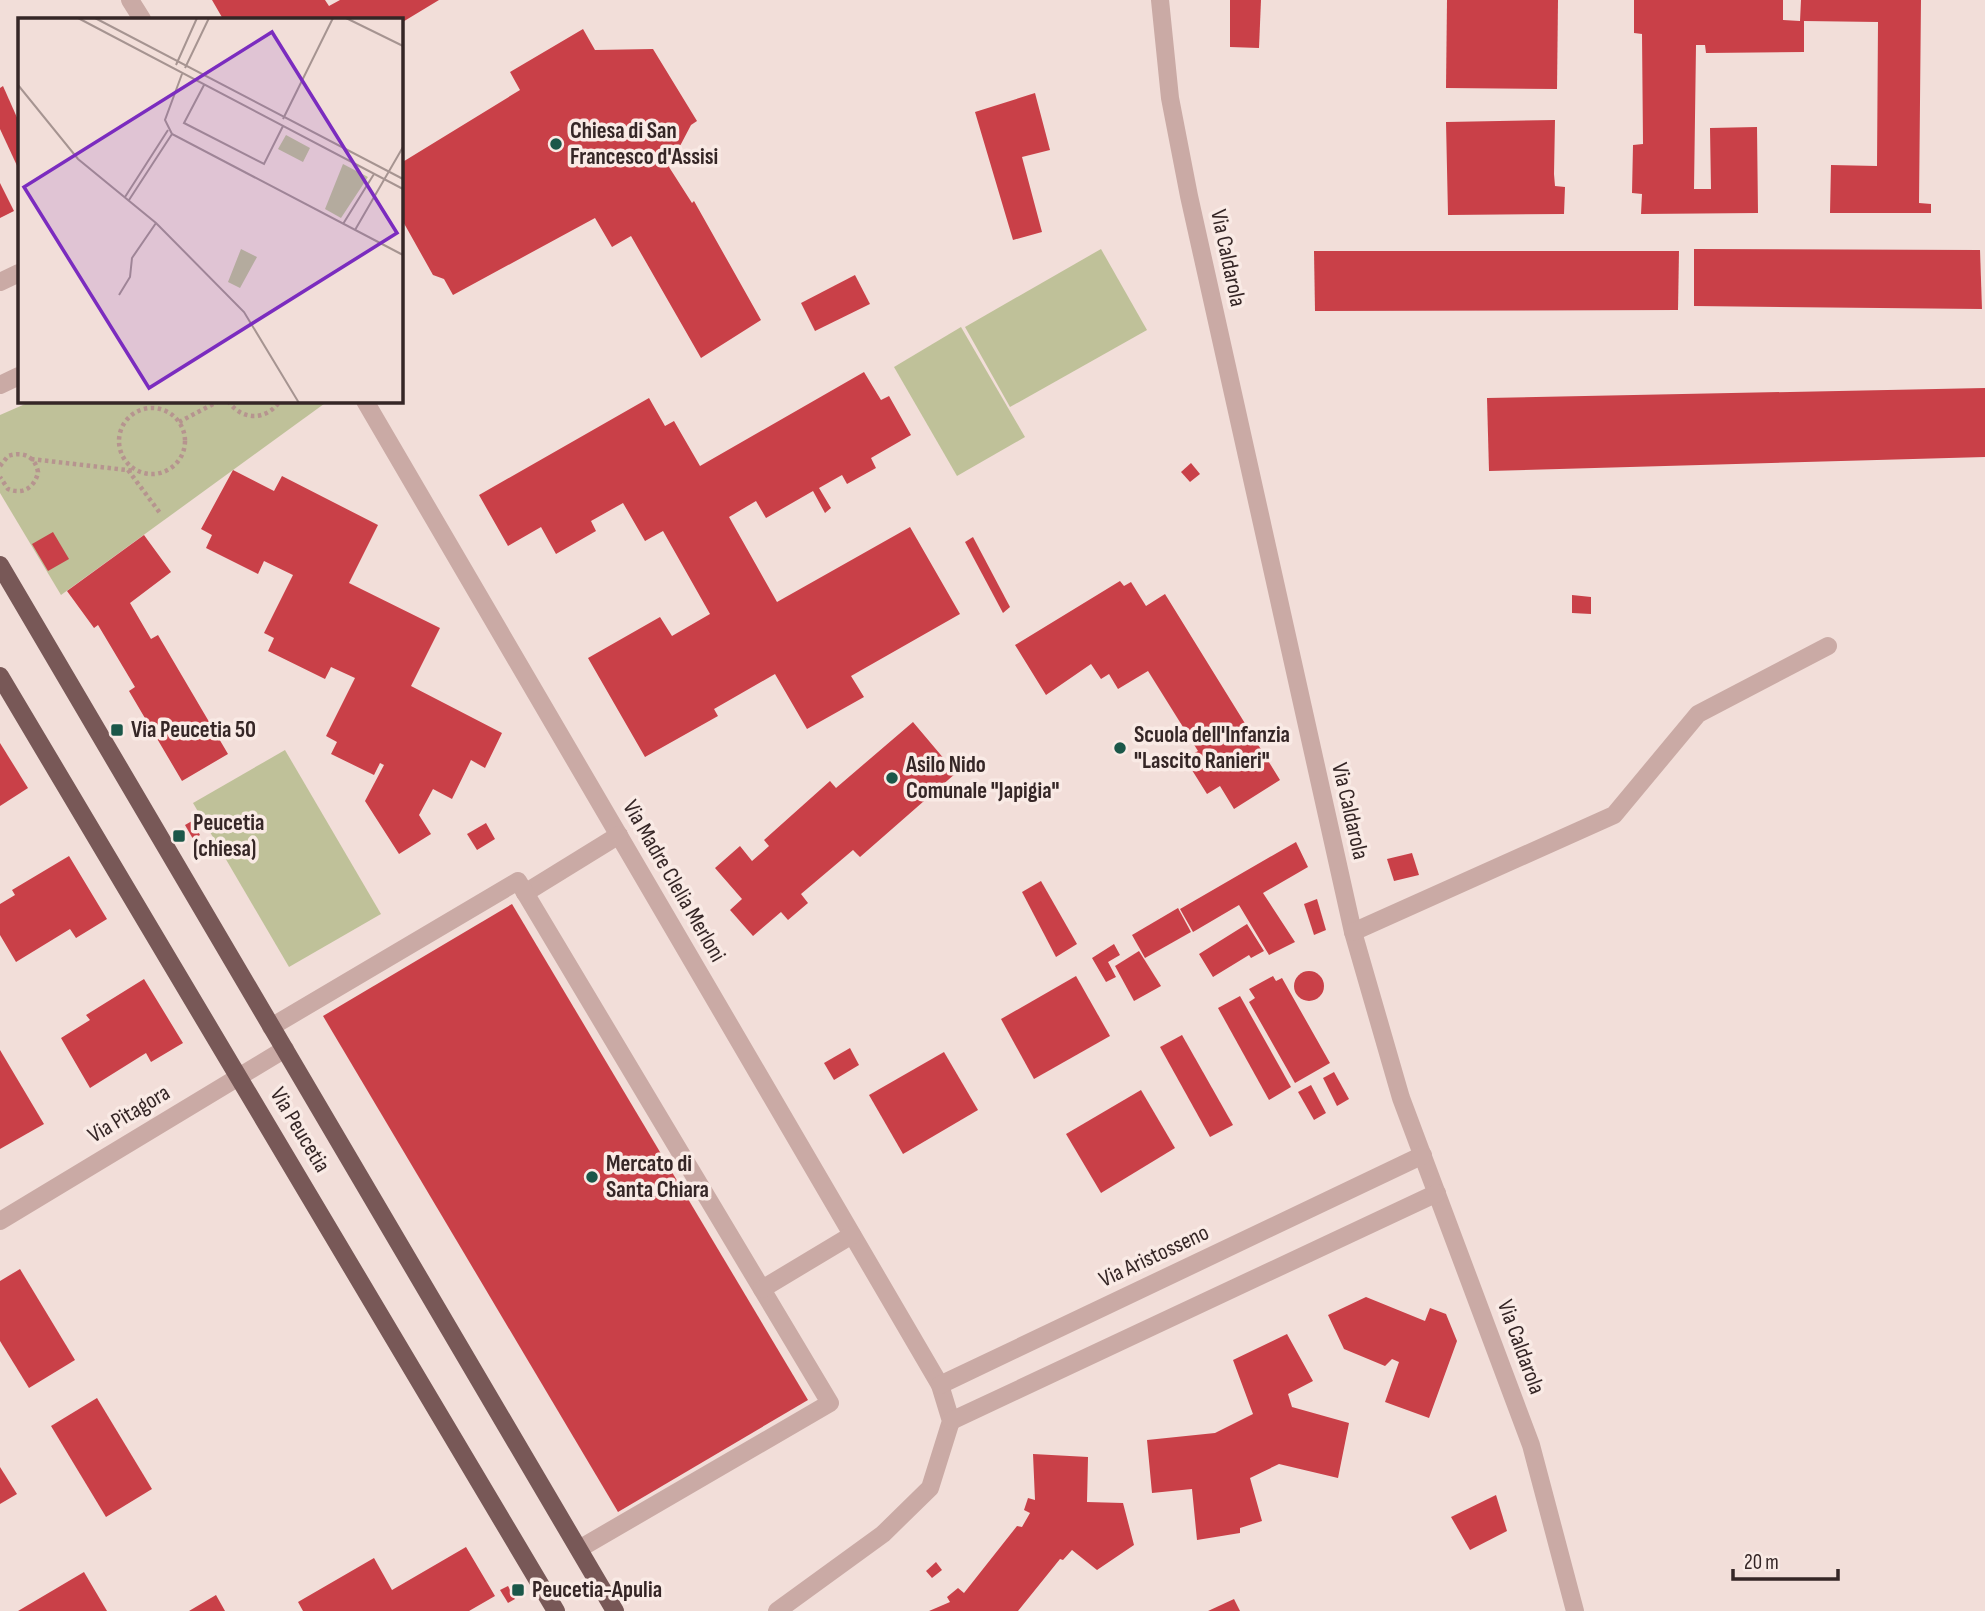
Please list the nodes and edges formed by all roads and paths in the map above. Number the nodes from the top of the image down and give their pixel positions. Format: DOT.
graph roads {
  1 [pos="130,0"];
  2 [pos="1160,0"];
  3 [pos="141,18"];
  4 [pos="18,273"];
  5 [pos="0,282"];
  6 [pos="18,376"];
  7 [pos="0,385"];
  8 [pos="217,402"];
  9 [pos="229,402"];
  10 [pos="280,402"];
  11 [pos="366,402"];
  12 [pos="179,422"];
  13 [pos="32,459"];
  14 [pos="0,466"];
  15 [pos="128,470"];
  16 [pos="142,472"];
  17 [pos="0,477"];
  18 [pos="160,513"];
  19 [pos="0,565"];
  20 [pos="1828,646"];
  21 [pos="0,676"];
  22 [pos="619,835"];
  23 [pos="524,893"];
  24 [pos="1353,932"];
  25 [pos="271,1027"];
  26 [pos="285,1049"];
  27 [pos="239,1076"];
  28 [pos="1423,1155"];
  29 [pos="1437,1193"];
  30 [pos="0,1221"];
  31 [pos="852,1235"];
  32 [pos="762,1289"];
  33 [pos="940,1385"];
  34 [pos="951,1421"];
  35 [pos="579,1549"];
  36 [pos="556,1611"];
  37 [pos="615,1611"];
  38 [pos="777,1611"];
  39 [pos="1575,1611"];
  1 -- 3 [label="street"];
  2 -- 24 [label="street, Via Caldarola"];
  4 -- 5 [label="street"];
  6 -- 7 [label="street"];
  8 -- 12 [label="path"];
  9 -- 10 [label="path"];
  11 -- 22 [label="street, Via Madre Clelia Merloni"];
  12 -- 16 [label="path"];
  12 -- 16 [label="path"];
  13 -- 14 [label="path"];
  13 -- 15 [label="path"];
  13 -- 17 [label="path"];
  15 -- 16 [label="path"];
  15 -- 18 [label="path"];
  19 -- 25 [label="main road"];
  20 -- 24 [label="street"];
  21 -- 27 [label="main road, Via Peucetia"];
  22 -- 23 [label="street"];
  22 -- 31 [label="street, Via Madre Clelia Merloni"];
  23 -- 25 [label="street"];
  23 -- 32 [label="street"];
  24 -- 28 [label="street, Via Caldarola"];
  25 -- 26 [label="main road"];
  26 -- 27 [label="street, Via Pitagora"];
  26 -- 35 [label="main road"];
  27 -- 30 [label="street, Via Pitagora"];
  27 -- 36 [label="main road, Via Peucetia"];
  28 -- 29 [label="street, Via Caldarola"];
  28 -- 33 [label="street, Via Aristosseno"];
  29 -- 34 [label="street"];
  29 -- 39 [label="street, Via Caldarola"];
  31 -- 32 [label="street"];
  31 -- 33 [label="street, Via Madre Clelia Merloni"];
  32 -- 35 [label="street"];
  33 -- 34 [label="street"];
  34 -- 38 [label="street"];
  35 -- 37 [label="main road"];
}
